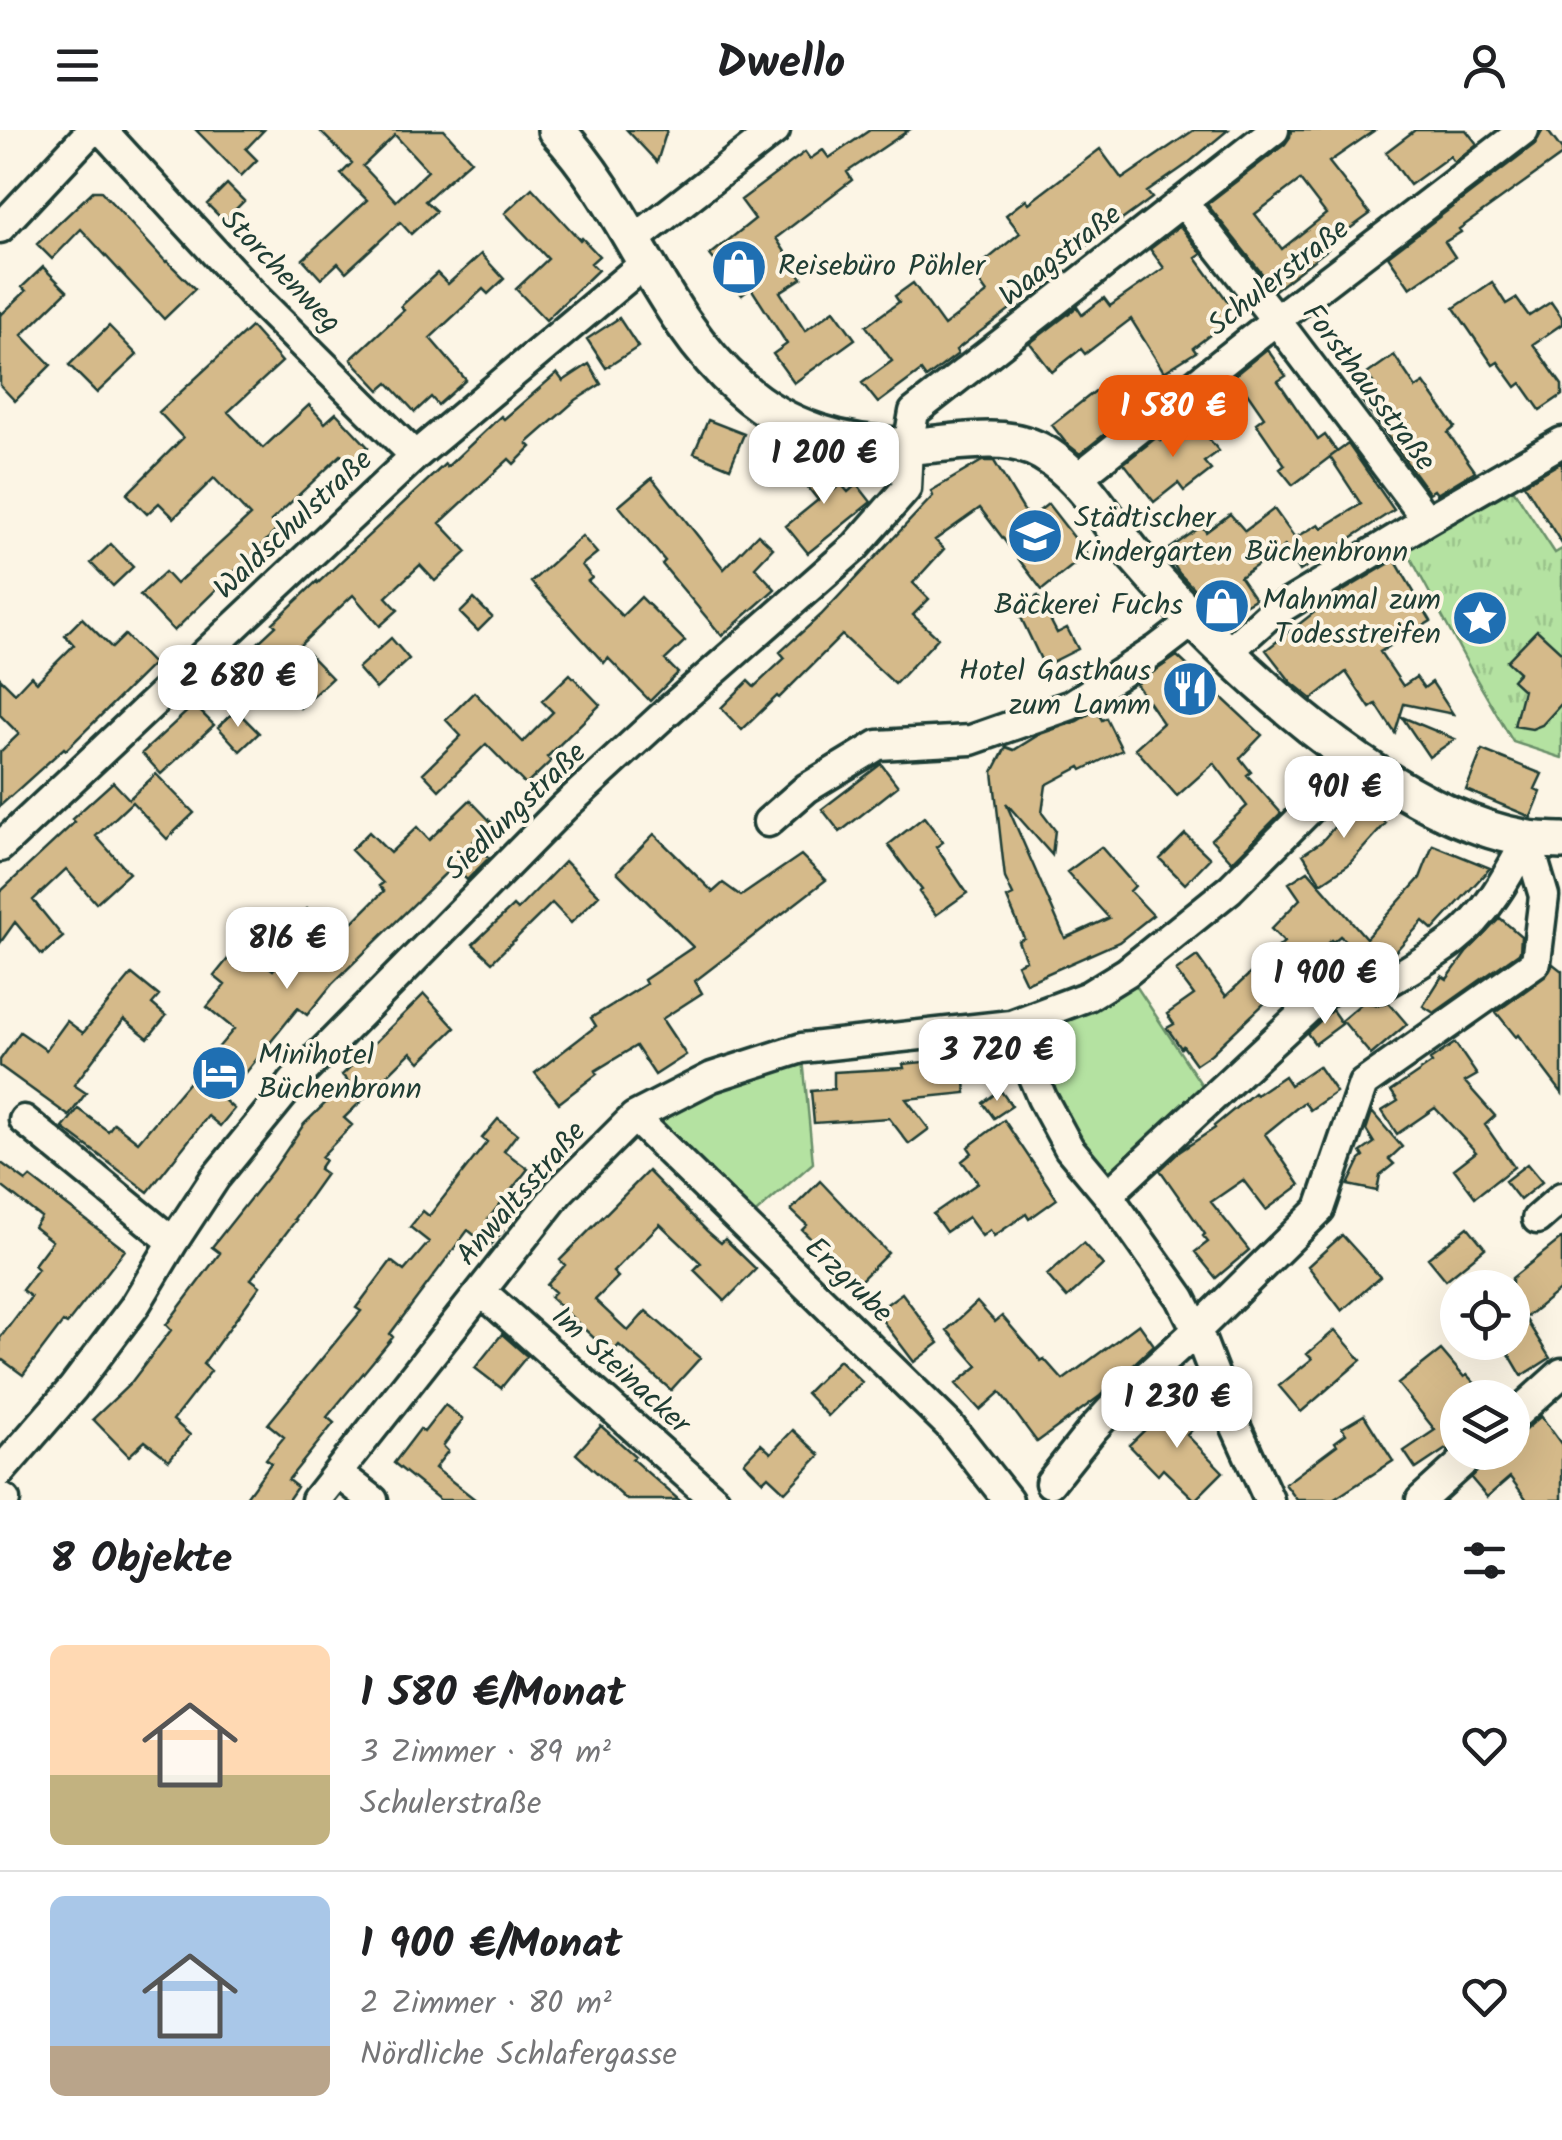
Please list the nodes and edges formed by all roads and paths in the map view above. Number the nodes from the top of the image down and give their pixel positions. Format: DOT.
graph roads {
  1 [pos="92,130"];
  2 [pos="102,130"];
  3 [pos="556,130"];
  4 [pos="1274,130"];
  5 [pos="1524,130"];
  6 [pos="772,131"];
  7 [pos="1183,202"];
  8 [pos="0,228"];
  9 [pos="640,251"];
  10 [pos="1276,320"];
  11 [pos="1562,442"];
  12 [pos="908,446"];
  13 [pos="415,456"];
  14 [pos="1076,479"];
  15 [pos="1426,520"];
  16 [pos="1196,620"];
  17 [pos="1227,653"];
  18 [pos="1358,761"];
  19 [pos="768,822"];
  20 [pos="1545,840"];
  21 [pos="0,847"];
  22 [pos="1012,1026"];
  23 [pos="634,1117"];
  24 [pos="24,1120"];
  25 [pos="1108,1195"];
  26 [pos="1562,1197"];
  27 [pos="1537,1219"];
  28 [pos="173,1242"];
  29 [pos="481,1292"];
  30 [pos="1197,1330"];
  31 [pos="1562,1373"];
  32 [pos="1530,1402"];
  33 [pos="1454,1470"];
  34 [pos="0,1472"];
  35 [pos="338,1473"];
  36 [pos="1050,1483"];
  37 [pos="316,1500"];
  38 [pos="373,1500"];
  39 [pos="716,1500"];
  40 [pos="1008,1500"];
  41 [pos="1270,1500"];
  42 [pos="1421,1500"];
  1 -- 8 [label="street"];
  2 -- 13 [label="street, Storchenweg"];
  3 -- 9 [label="main road"];
  4 -- 7 [label="street, Waagstraße"];
  5 -- 10 [label="street, Schulerstraße"];
  6 -- 9 [label="street, Waldschulstraße"];
  7 -- 10 [label="street, Forsthausstraße"];
  7 -- 12 [label="street, Waagstraße"];
  9 -- 12 [label="main road"];
  9 -- 13 [label="street, Waldschulstraße"];
  10 -- 14 [label="street, Schulerstraße"];
  10 -- 15 [label="street, Forsthausstraße"];
  11 -- 15 [label="street"];
  12 -- 14 [label="main road"];
  12 -- 28 [label="street, Siedlungstraße"];
  13 -- 21 [label="street, Waldschulstraße"];
  14 -- 16 [label="main road"];
  15 -- 17 [label="street"];
  16 -- 17 [label="main road"];
  16 -- 19 [label="street"];
  17 -- 18 [label="main road"];
  18 -- 20 [label="main road"];
  18 -- 22 [label="street, Anwaltsstraße"];
  20 -- 25 [label="street"];
  20 -- 30 [label="street"];
  22 -- 23 [label="street, Anwaltsstraße"];
  22 -- 25 [label="street"];
  23 -- 29 [label="street, Anwaltsstraße"];
  23 -- 40 [label="street, Erzgrube"];
  24 -- 28 [label="street"];
  25 -- 30 [label="street"];
  26 -- 27 [label="street"];
  28 -- 34 [label="street, Siedlungstraße"];
  29 -- 35 [label="street, Anwaltsstraße"];
  29 -- 39 [label="street, Im Steinacker"];
  30 -- 36 [label="street"];
  30 -- 41 [label="street"];
  31 -- 32 [label="street"];
  33 -- 42 [label="street"];
  35 -- 37 [label="street, Anwaltsstraße"];
  35 -- 38 [label="street"];
}
